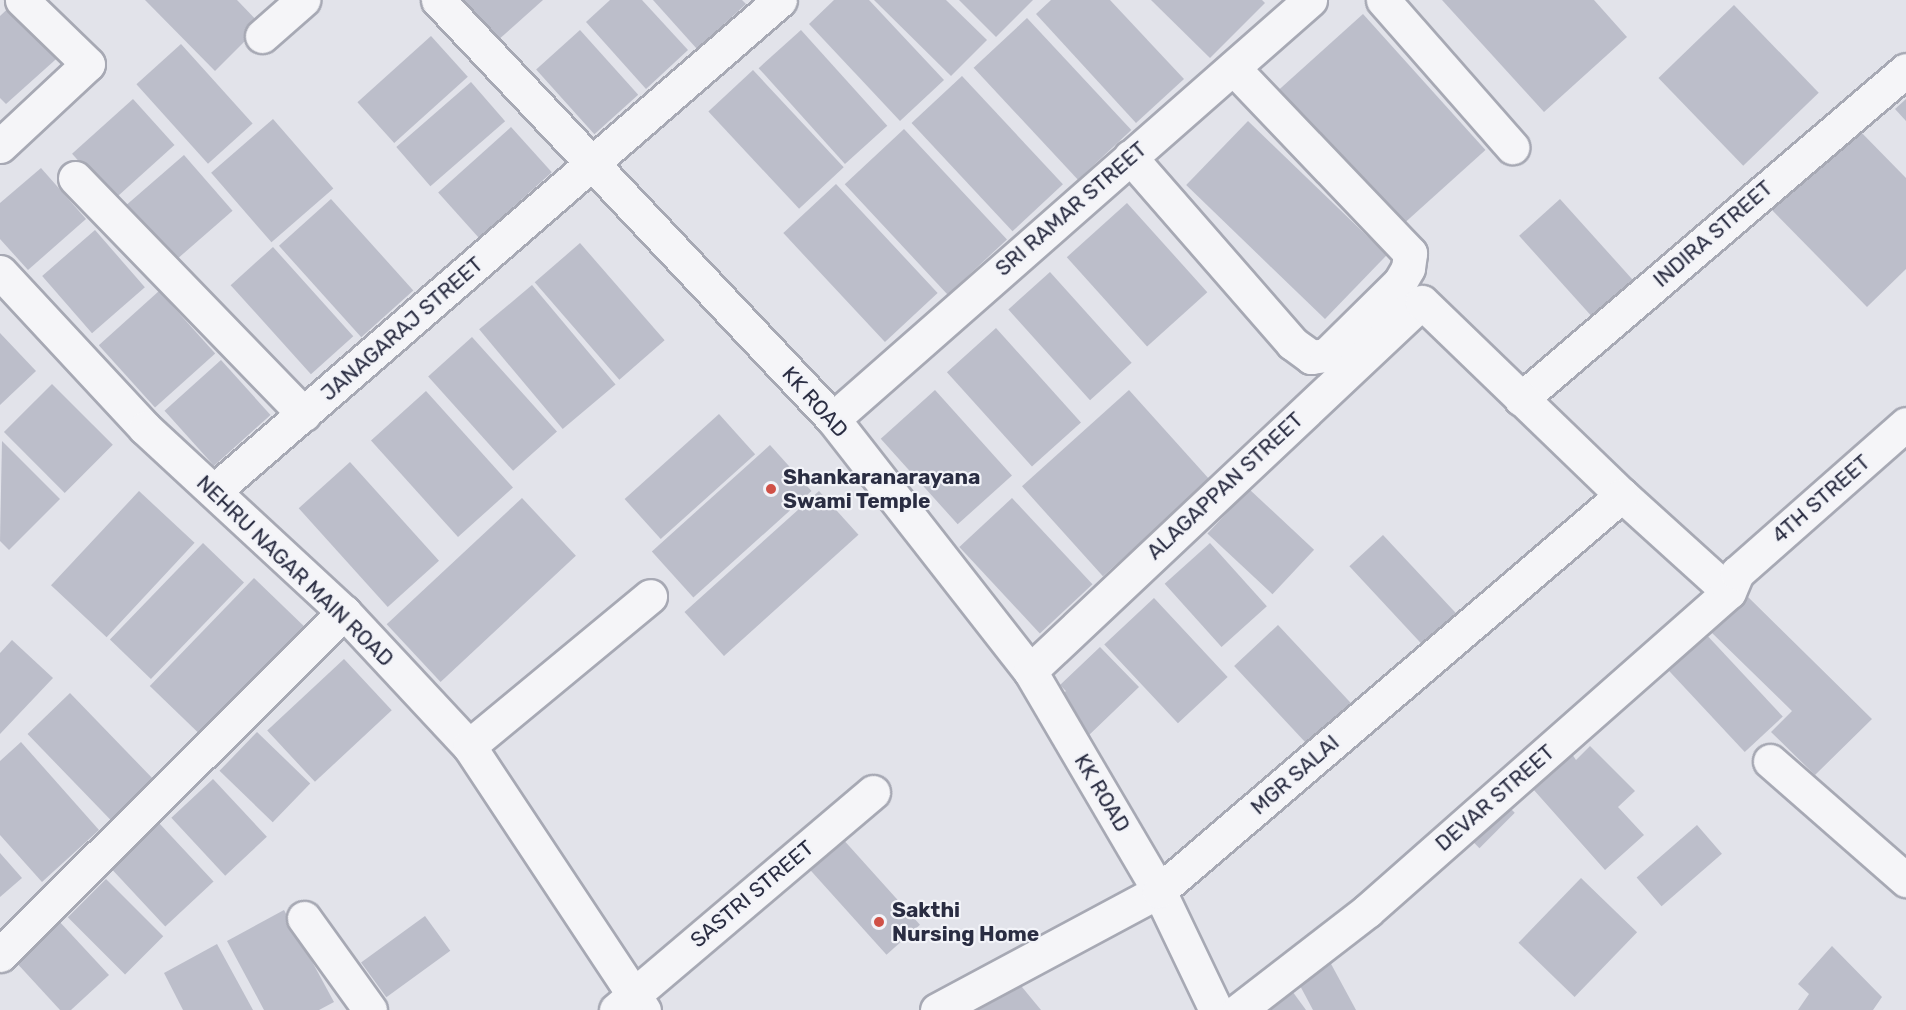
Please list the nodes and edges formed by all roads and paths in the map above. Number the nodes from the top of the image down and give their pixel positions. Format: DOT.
graph roads {
  1 [pos="22,0"];
  2 [pos="303,0"];
  3 [pos="438,0"];
  4 [pos="780,0"];
  5 [pos="1310,0"];
  6 [pos="1383,0"];
  7 [pos="262,36"];
  8 [pos="1233,68"];
  9 [pos="1906,70"];
  10 [pos="0,146"];
  11 [pos="1512,147"];
  12 [pos="1130,157"];
  13 [pos="591,166"];
  14 [pos="75,178"];
  15 [pos="0,272"];
  16 [pos="1521,399"];
  17 [pos="304,414"];
  18 [pos="833,419"];
  19 [pos="1906,424"];
  20 [pos="214,491"];
  21 [pos="1622,495"];
  22 [pos="1733,583"];
  23 [pos="650,596"];
  24 [pos="344,612"];
  25 [pos="1029,671"];
  26 [pos="469,746"];
  27 [pos="1770,761"];
  28 [pos="873,792"];
  29 [pos="1906,880"];
  30 [pos="1159,891"];
  31 [pos="304,918"];
  32 [pos="0,955"];
  33 [pos="631,1005"];
  34 [pos="370,1010"];
  35 [pos="937,1010"];
  36 [pos="1216,1010"];
  37 [pos="1239,1010"];
  1 -- 10 [label="street"];
  2 -- 7 [label="street"];
  3 -- 13 [label="street, KK ROAD"];
  4 -- 13 [label="street, JANAGARAJ STREET"];
  5 -- 8 [label="street, SRI RAMAR STREET"];
  6 -- 11 [label="street"];
  8 -- 12 [label="street, SRI RAMAR STREET"];
  8 -- 12 [label="street"];
  9 -- 16 [label="street, INDIRA STREET"];
  12 -- 18 [label="street, SRI RAMAR STREET"];
  13 -- 17 [label="street, JANAGARAJ STREET"];
  13 -- 18 [label="street, KK ROAD"];
  14 -- 17 [label="street"];
  15 -- 20 [label="street, NEHRU NAGAR MAIN ROAD"];
  16 -- 21 [label="street"];
  16 -- 25 [label="street, ALAGAPPAN STREET"];
  17 -- 20 [label="street, JANAGARAJ STREET"];
  18 -- 25 [label="street, KK ROAD"];
  19 -- 22 [label="street, 4TH STREET"];
  20 -- 24 [label="street, NEHRU NAGAR MAIN ROAD"];
  21 -- 22 [label="street"];
  21 -- 30 [label="street, MGR SALAI"];
  22 -- 37 [label="street, DEVAR STREET"];
  23 -- 26 [label="street"];
  24 -- 26 [label="street, NEHRU NAGAR MAIN ROAD"];
  24 -- 32 [label="street"];
  25 -- 30 [label="street, KK ROAD"];
  26 -- 33 [label="street, NEHRU NAGAR MAIN ROAD"];
  27 -- 29 [label="street"];
  28 -- 33 [label="street, SASTRI STREET"];
  30 -- 35 [label="street, MGR SALAI"];
  30 -- 36 [label="street, KK ROAD"];
  31 -- 34 [label="street"];
}
